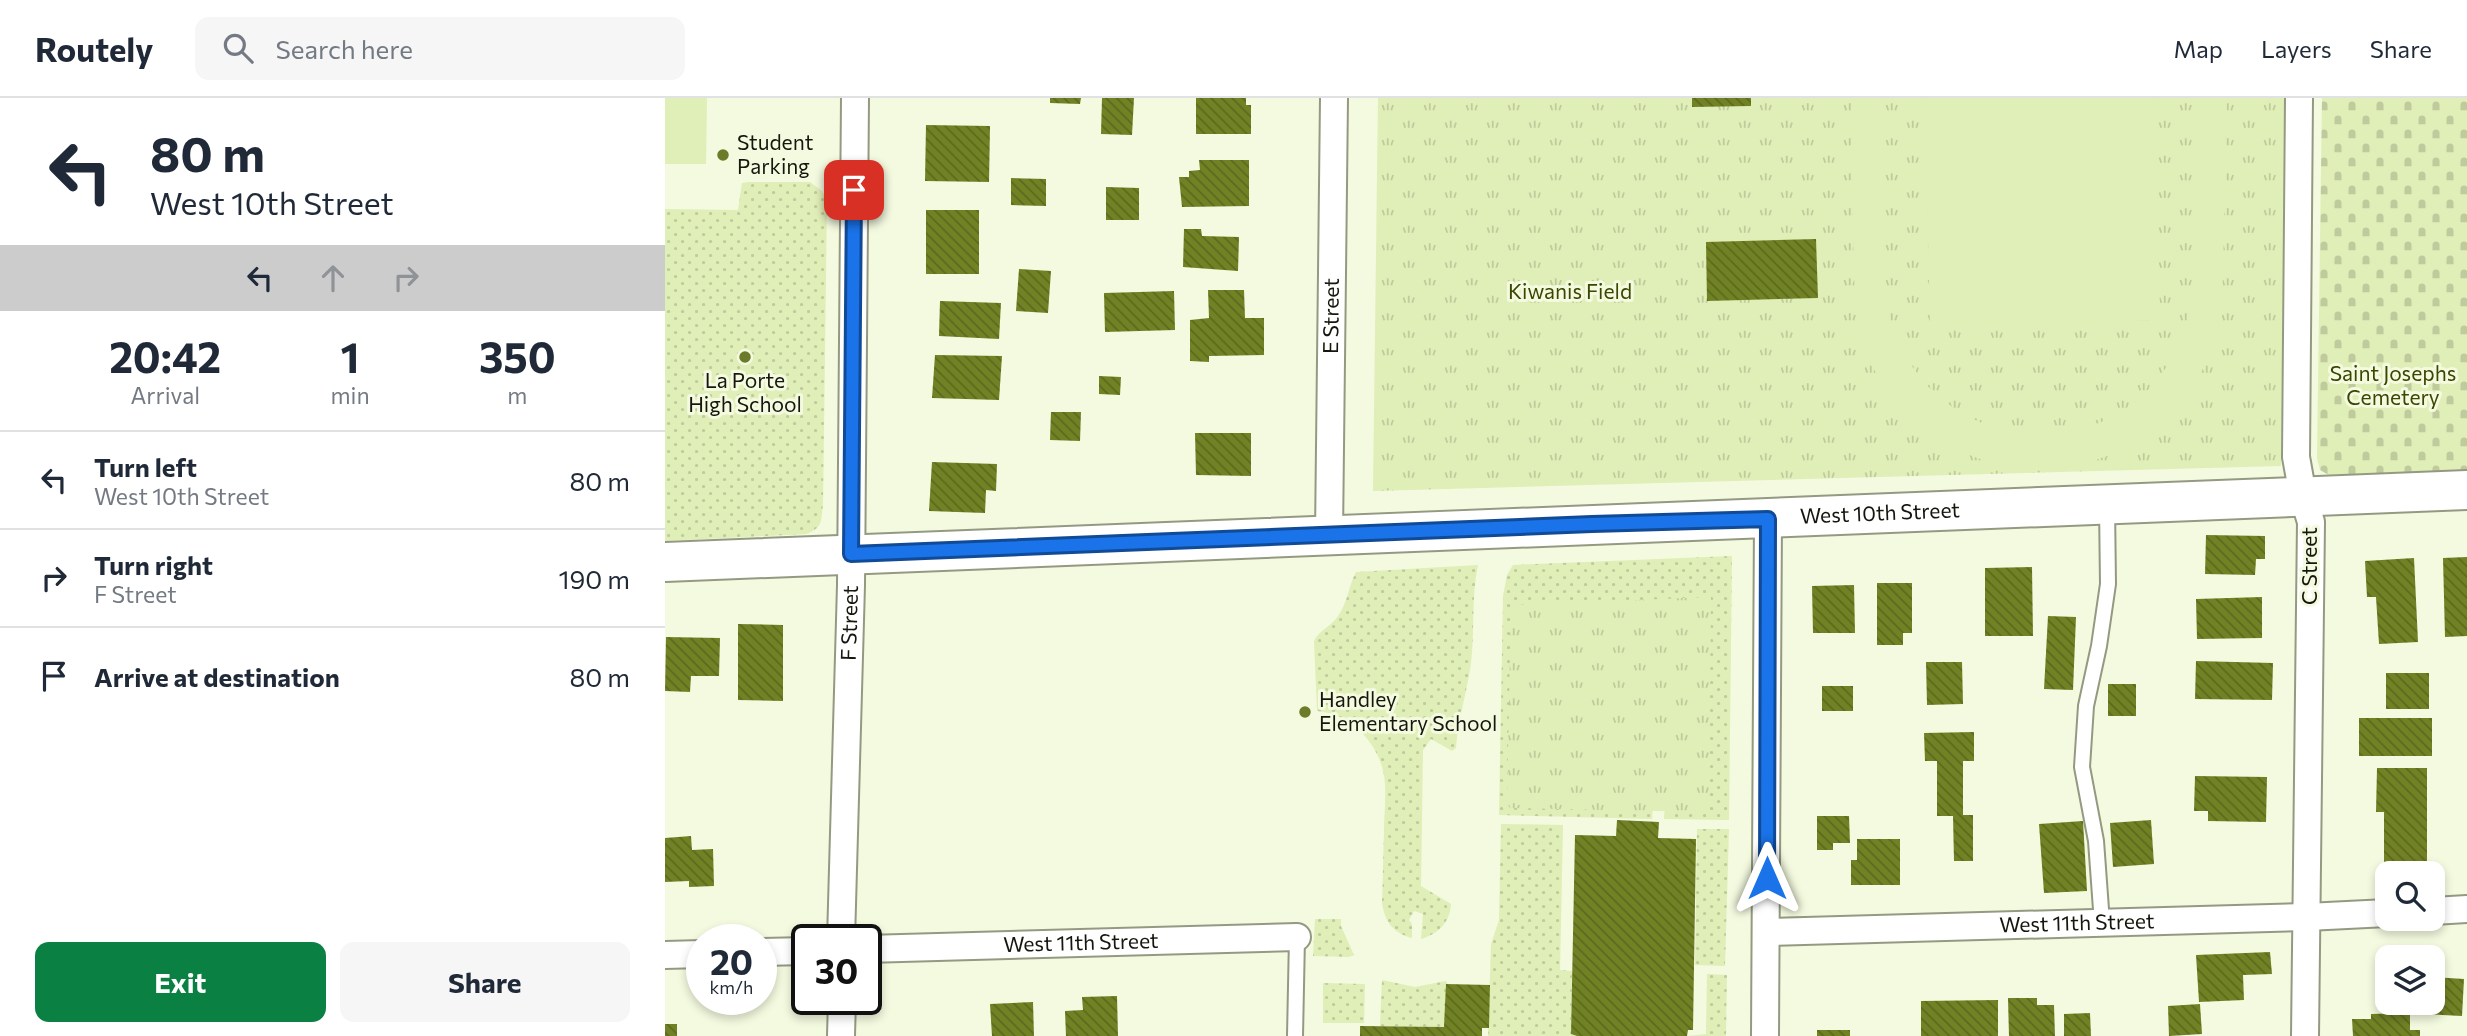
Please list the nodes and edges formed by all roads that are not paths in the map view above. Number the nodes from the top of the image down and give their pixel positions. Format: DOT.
graph roads {
  1 [pos="855,98"];
  2 [pos="1334,98"];
  3 [pos="2299,98"];
  4 [pos="2467,490"];
  5 [pos="2303,496"];
  6 [pos="2107,505"];
  7 [pos="1768,519"];
  8 [pos="1329,535"];
  9 [pos="851,554"];
  10 [pos="665,562"];
  11 [pos="2467,909"];
  12 [pos="2445,910"];
  13 [pos="2375,914"];
  14 [pos="2307,917"];
  15 [pos="2102,923"];
  16 [pos="841,924"];
  17 [pos="1767,932"];
  18 [pos="1297,937"];
  19 [pos="882,949"];
  20 [pos="686,954"];
  21 [pos="665,955"];
  22 [pos="842,1015"];
  23 [pos="841,1036"];
  24 [pos="1295,1036"];
  25 [pos="1766,1036"];
  26 [pos="2305,1036"];
  1 -- 9 [label="street, F Street"];
  2 -- 8 [label="street, E Street"];
  3 -- 5 [label="street, C Street"];
  4 -- 5 [label="street, West 10th Street"];
  5 -- 6 [label="street, West 10th Street"];
  5 -- 14 [label="street, C Street"];
  6 -- 7 [label="street, West 10th Street"];
  6 -- 15 [label="lane"];
  7 -- 8 [label="street, West 10th Street"];
  7 -- 17 [label="street"];
  8 -- 9 [label="street, West 10th Street"];
  9 -- 10 [label="street, West 10th Street"];
  9 -- 16 [label="street, F Street"];
  11 -- 12 [label="street"];
  13 -- 14 [label="street, West 11th Street"];
  14 -- 15 [label="street, West 11th Street"];
  14 -- 26 [label="street, C Street"];
  15 -- 17 [label="street, West 11th Street"];
  17 -- 25 [label="street"];
  18 -- 19 [label="street, West 11th Street"];
  18 -- 24 [label="lane"];
  20 -- 21 [label="street"];
  22 -- 23 [label="street"];
}
